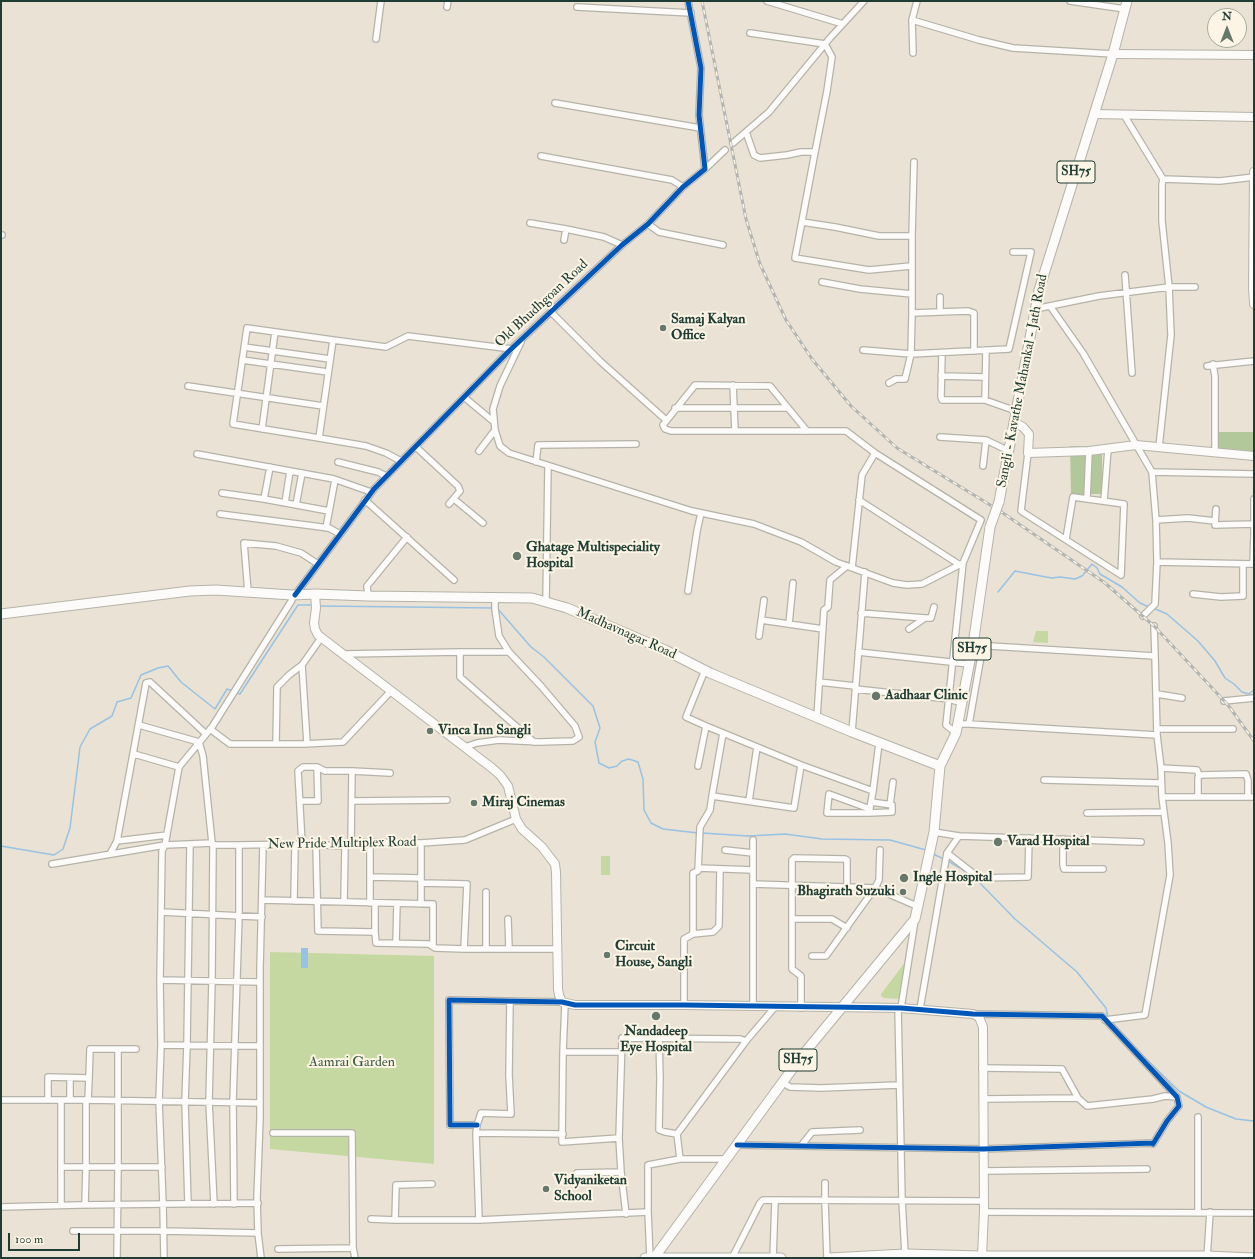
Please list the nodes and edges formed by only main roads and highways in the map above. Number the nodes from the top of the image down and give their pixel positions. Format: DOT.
graph roads {
  1 [pos="1126,5"];
  2 [pos="1,614"];
  3 [pos="940,766"];
  4 [pos="982,1257"];
  5 [pos="1207,1257"];
  6 [pos="646,1258"];
  7 [pos="650,1258"];
  8 [pos="654,1258"];
  9 [pos="732,1258"];
  10 [pos="773,1258"];
  11 [pos="781,1258"];
  12 [pos="828,1258"];
  13 [pos="1254,1258"];
  1 -- 3 [label="main road, Sangli - Kavathe Mahankal - Jath Road / SH75, bridge"];
  2 -- 3 [label="main road, Madhavnagar Road"];
  3 -- 8 [label="main road, SH75"];
  4 -- 5 [label="main road"];
  4 -- 12 [label="main road"];
  5 -- 13 [label="main road"];
  6 -- 7 [label="main road"];
  7 -- 8 [label="main road"];
  8 -- 9 [label="main road"];
  9 -- 10 [label="main road"];
  10 -- 11 [label="main road"];
}
